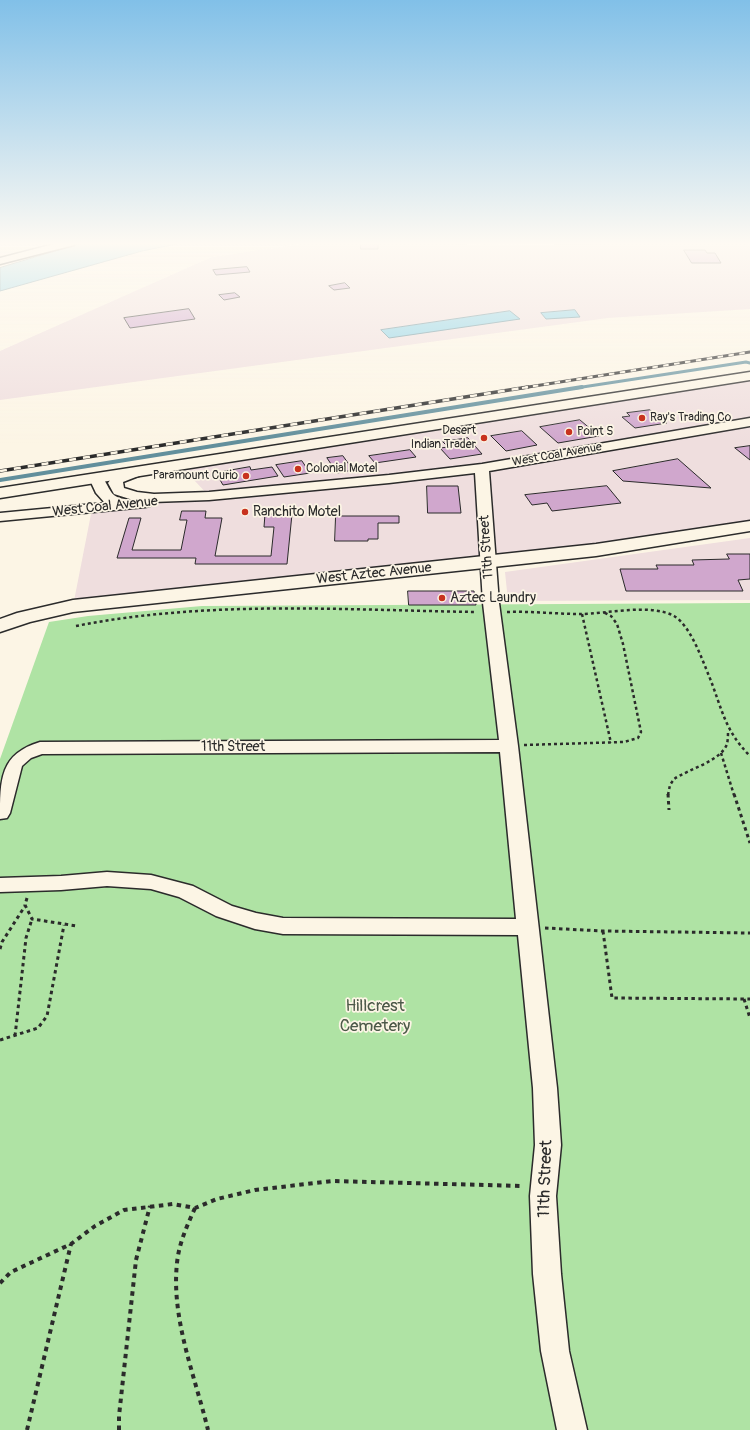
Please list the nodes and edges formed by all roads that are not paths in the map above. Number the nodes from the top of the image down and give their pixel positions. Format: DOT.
graph roads {
  1 [pos="750,376"];
  2 [pos="750,422"];
  3 [pos="482,468"];
  4 [pos="136,472"];
  5 [pos="96,478"];
  6 [pos="0,493"];
  7 [pos="209,496"];
  8 [pos="144,503"];
  9 [pos="0,517"];
  10 [pos="750,526"];
  11 [pos="488,562"];
  12 [pos="0,626"];
  13 [pos="509,746"];
  14 [pos="0,813"];
  15 [pos="0,885"];
  16 [pos="529,927"];
  17 [pos="572,1430"];
  1 -- 4 [label="main road"];
  2 -- 3 [label="street, West Coal Avenue"];
  3 -- 7 [label="street, West Coal Avenue"];
  3 -- 11 [label="street, 11th Street"];
  4 -- 5 [label="main road"];
  4 -- 7 [label="street"];
  5 -- 6 [label="main road"];
  5 -- 8 [label="street"];
  7 -- 8 [label="street, West Coal Avenue"];
  8 -- 9 [label="street, West Coal Avenue"];
  10 -- 11 [label="main road, West Aztec Avenue"];
  11 -- 12 [label="main road, West Aztec Avenue"];
  11 -- 13 [label="street, 11th Street"];
  13 -- 14 [label="street, 11th Street"];
  13 -- 16 [label="street, 11th Street"];
  15 -- 16 [label="street"];
  16 -- 17 [label="street, 11th Street"];
}
